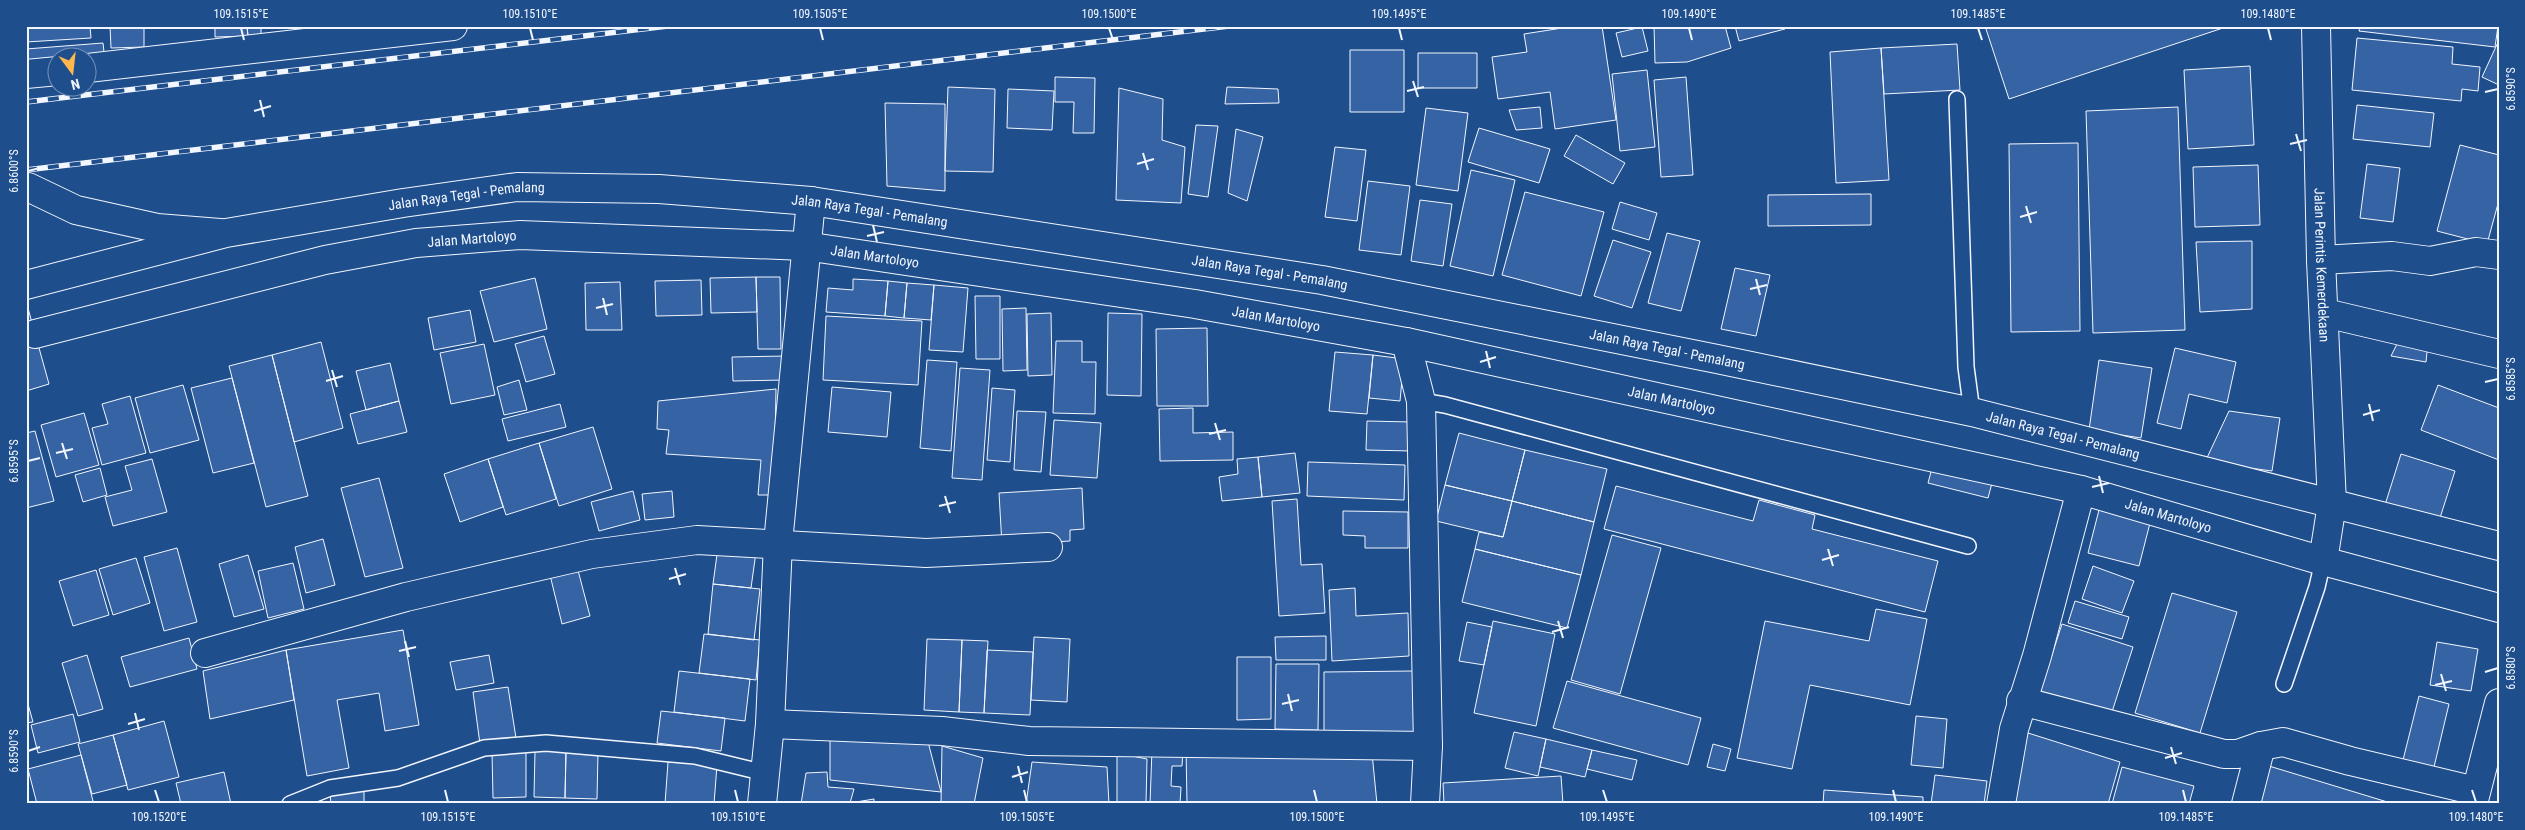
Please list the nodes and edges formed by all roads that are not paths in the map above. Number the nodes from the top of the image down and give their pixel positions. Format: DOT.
graph roads {
  1 [pos="453,26"];
  2 [pos="2316,26"];
  3 [pos="98,67"];
  4 [pos="48,72"];
  5 [pos="26,74"];
  6 [pos="1957,99"];
  7 [pos="28,187"];
  8 [pos="811,201"];
  9 [pos="318,217"];
  10 [pos="226,233"];
  11 [pos="805,246"];
  12 [pos="2499,255"];
  13 [pos="326,260"];
  14 [pos="2321,260"];
  15 [pos="26,285"];
  16 [pos="2325,312"];
  17 [pos="35,334"];
  18 [pos="1406,342"];
  19 [pos="2499,354"];
  20 [pos="1421,400"];
  21 [pos="1972,412"];
  22 [pos="2081,490"];
  23 [pos="2332,504"];
  24 [pos="778,543"];
  25 [pos="1968,546"];
  26 [pos="2499,546"];
  27 [pos="1048,547"];
  28 [pos="2323,561"];
  29 [pos="2499,608"];
  30 [pos="206,653"];
  31 [pos="2284,684"];
  32 [pos="2022,701"];
  33 [pos="2499,703"];
  34 [pos="770,724"];
  35 [pos="1428,746"];
  36 [pos="2261,746"];
  37 [pos="765,773"];
  38 [pos="2474,798"];
  39 [pos="290,804"];
  40 [pos="762,804"];
  41 [pos="1425,804"];
  42 [pos="2001,804"];
  43 [pos="2246,804"];
  1 -- 3 [label="main road"];
  2 -- 14 [label="main road, Jalan Perintis Kemerdekaan"];
  4 -- 5 [label="main road"];
  6 -- 21 [label="lane"];
  7 -- 10 [label="main road"];
  8 -- 9 [label="main road, Jalan Raya Tegal - Pemalang"];
  8 -- 11 [label="main road"];
  8 -- 21 [label="main road, Jalan Raya Tegal - Pemalang"];
  9 -- 10 [label="main road, Jalan Raya Tegal - Pemalang"];
  9 -- 13 [label="main road"];
  10 -- 15 [label="main road, Jalan Raya Tegal - Pemalang"];
  11 -- 13 [label="main road, Jalan Martoloyo"];
  11 -- 18 [label="main road, Jalan Martoloyo"];
  11 -- 24 [label="main road"];
  12 -- 14 [label="main road"];
  13 -- 17 [label="main road, Jalan Martoloyo"];
  14 -- 16 [label="main road, Jalan Perintis Kemerdekaan"];
  16 -- 19 [label="main road"];
  16 -- 23 [label="main road, Jalan Perintis Kemerdekaan"];
  18 -- 20 [label="main road"];
  18 -- 22 [label="main road, Jalan Martoloyo"];
  20 -- 25 [label="lane"];
  20 -- 35 [label="main road"];
  21 -- 23 [label="main road, Jalan Raya Tegal - Pemalang"];
  22 -- 28 [label="main road, Jalan Martoloyo"];
  22 -- 32 [label="main road"];
  23 -- 26 [label="main road, Jalan Raya Tegal - Pemalang"];
  23 -- 28 [label="main road, Jalan Perintis Kemerdekaan"];
  24 -- 27 [label="main road"];
  24 -- 30 [label="main road"];
  24 -- 34 [label="main road"];
  28 -- 29 [label="main road, Jalan Martoloyo"];
  28 -- 31 [label="lane"];
  32 -- 36 [label="main road"];
  32 -- 42 [label="main road"];
  33 -- 38 [label="main road"];
  34 -- 35 [label="main road"];
  34 -- 37 [label="main road"];
  35 -- 41 [label="main road"];
  36 -- 38 [label="main road"];
  36 -- 43 [label="main road"];
  37 -- 39 [label="lane"];
  37 -- 40 [label="main road"];
}
